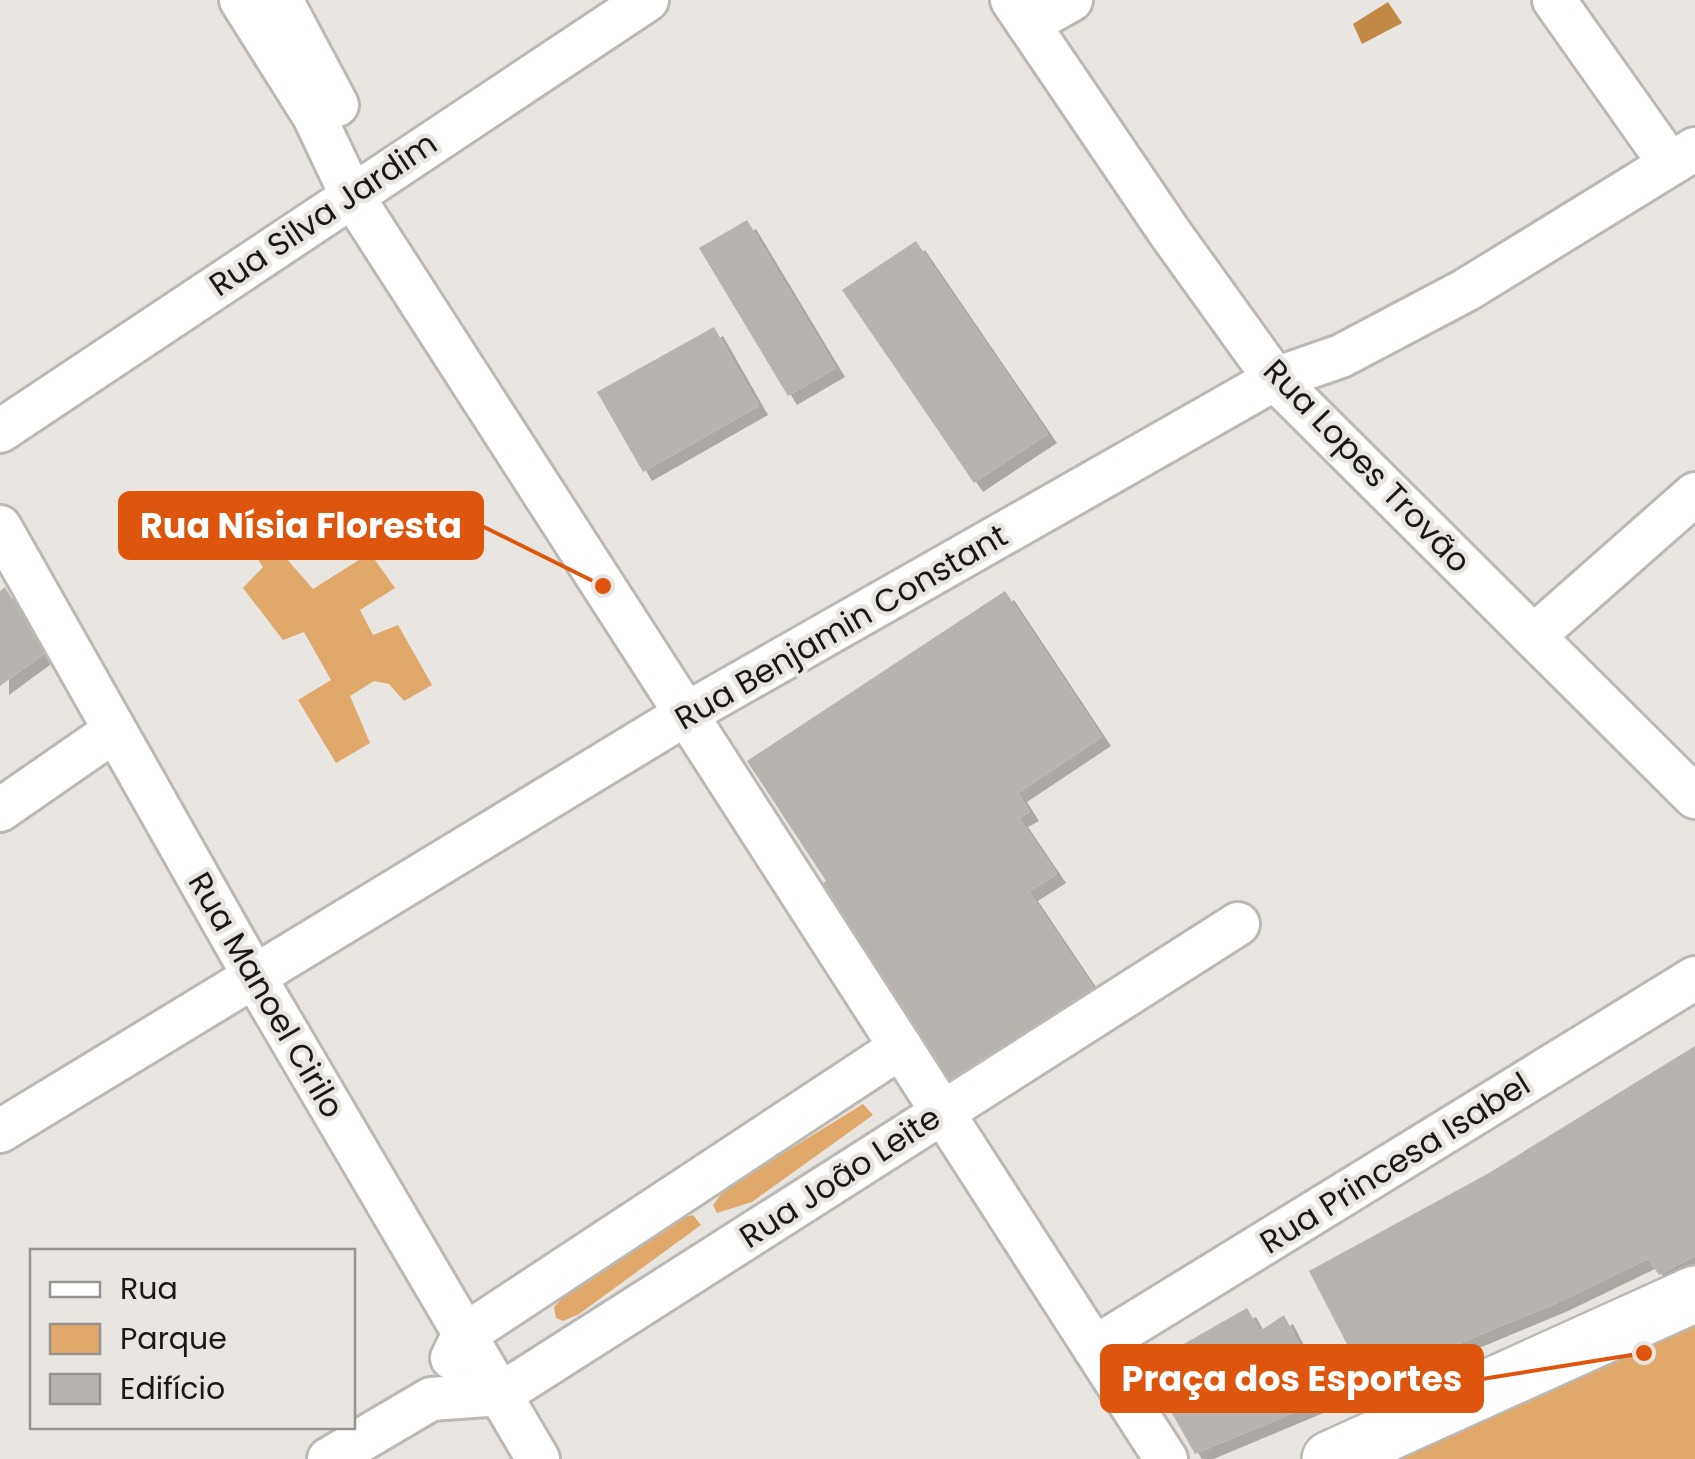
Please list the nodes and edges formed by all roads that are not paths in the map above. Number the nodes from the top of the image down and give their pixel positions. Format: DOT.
graph roads {
  1 [pos="241,0"];
  2 [pos="280,0"];
  3 [pos="1071,0"];
  4 [pos="1554,0"];
  5 [pos="623,6"];
  6 [pos="1020,12"];
  7 [pos="1683,156"];
  8 [pos="351,194"];
  9 [pos="1275,379"];
  10 [pos="0,431"];
  11 [pos="1695,494"];
  12 [pos="0,526"];
  13 [pos="1535,635"];
  14 [pos="686,714"];
  15 [pos="114,731"];
  16 [pos="1695,797"];
  17 [pos="0,810"];
  18 [pos="1238,924"];
  19 [pos="254,976"];
  20 [pos="1695,978"];
  21 [pos="901,1048"];
  22 [pos="942,1112"];
  23 [pos="0,1132"];
  24 [pos="1695,1294"];
  25 [pos="464,1336"];
  26 [pos="1094,1348"];
  27 [pos="500,1394"];
  28 [pos="431,1399"];
  29 [pos="329,1459"];
  30 [pos="538,1459"];
  31 [pos="1166,1459"];
  32 [pos="1330,1459"];
  1 -- 8 [label="street"];
  2 -- 8 [label="street"];
  3 -- 6 [label="street"];
  4 -- 7 [label="street"];
  5 -- 8 [label="street, Rua Silva Jardim"];
  6 -- 9 [label="street, Rua Lopes Trovão"];
  7 -- 9 [label="street, Rua Benjamin Constant"];
  8 -- 10 [label="street, Rua Silva Jardim"];
  8 -- 14 [label="street"];
  9 -- 13 [label="street, Rua Lopes Trovão"];
  9 -- 14 [label="street, Rua Benjamin Constant"];
  11 -- 13 [label="street"];
  12 -- 15 [label="street, Rua Manoel Cirilo"];
  13 -- 16 [label="street, Rua Lopes Trovão"];
  14 -- 19 [label="street, Rua Benjamin Constant"];
  14 -- 21 [label="street"];
  15 -- 17 [label="street"];
  15 -- 19 [label="street, Rua Manoel Cirilo"];
  18 -- 22 [label="street, Rua João Leite"];
  19 -- 23 [label="street, Rua Benjamin Constant"];
  19 -- 25 [label="street, Rua Manoel Cirilo"];
  20 -- 26 [label="street, Rua Princesa Isabel"];
  21 -- 22 [label="street"];
  21 -- 25 [label="street"];
  22 -- 26 [label="street"];
  22 -- 27 [label="street, Rua João Leite"];
  24 -- 32 [label="main road"];
  25 -- 27 [label="street, Rua Manoel Cirilo"];
  25 -- 28 [label="street"];
  26 -- 31 [label="street"];
  27 -- 28 [label="street, Rua João Leite"];
  27 -- 30 [label="street, Rua Manoel Cirilo"];
  28 -- 29 [label="street, Rua João Leite"];
}
